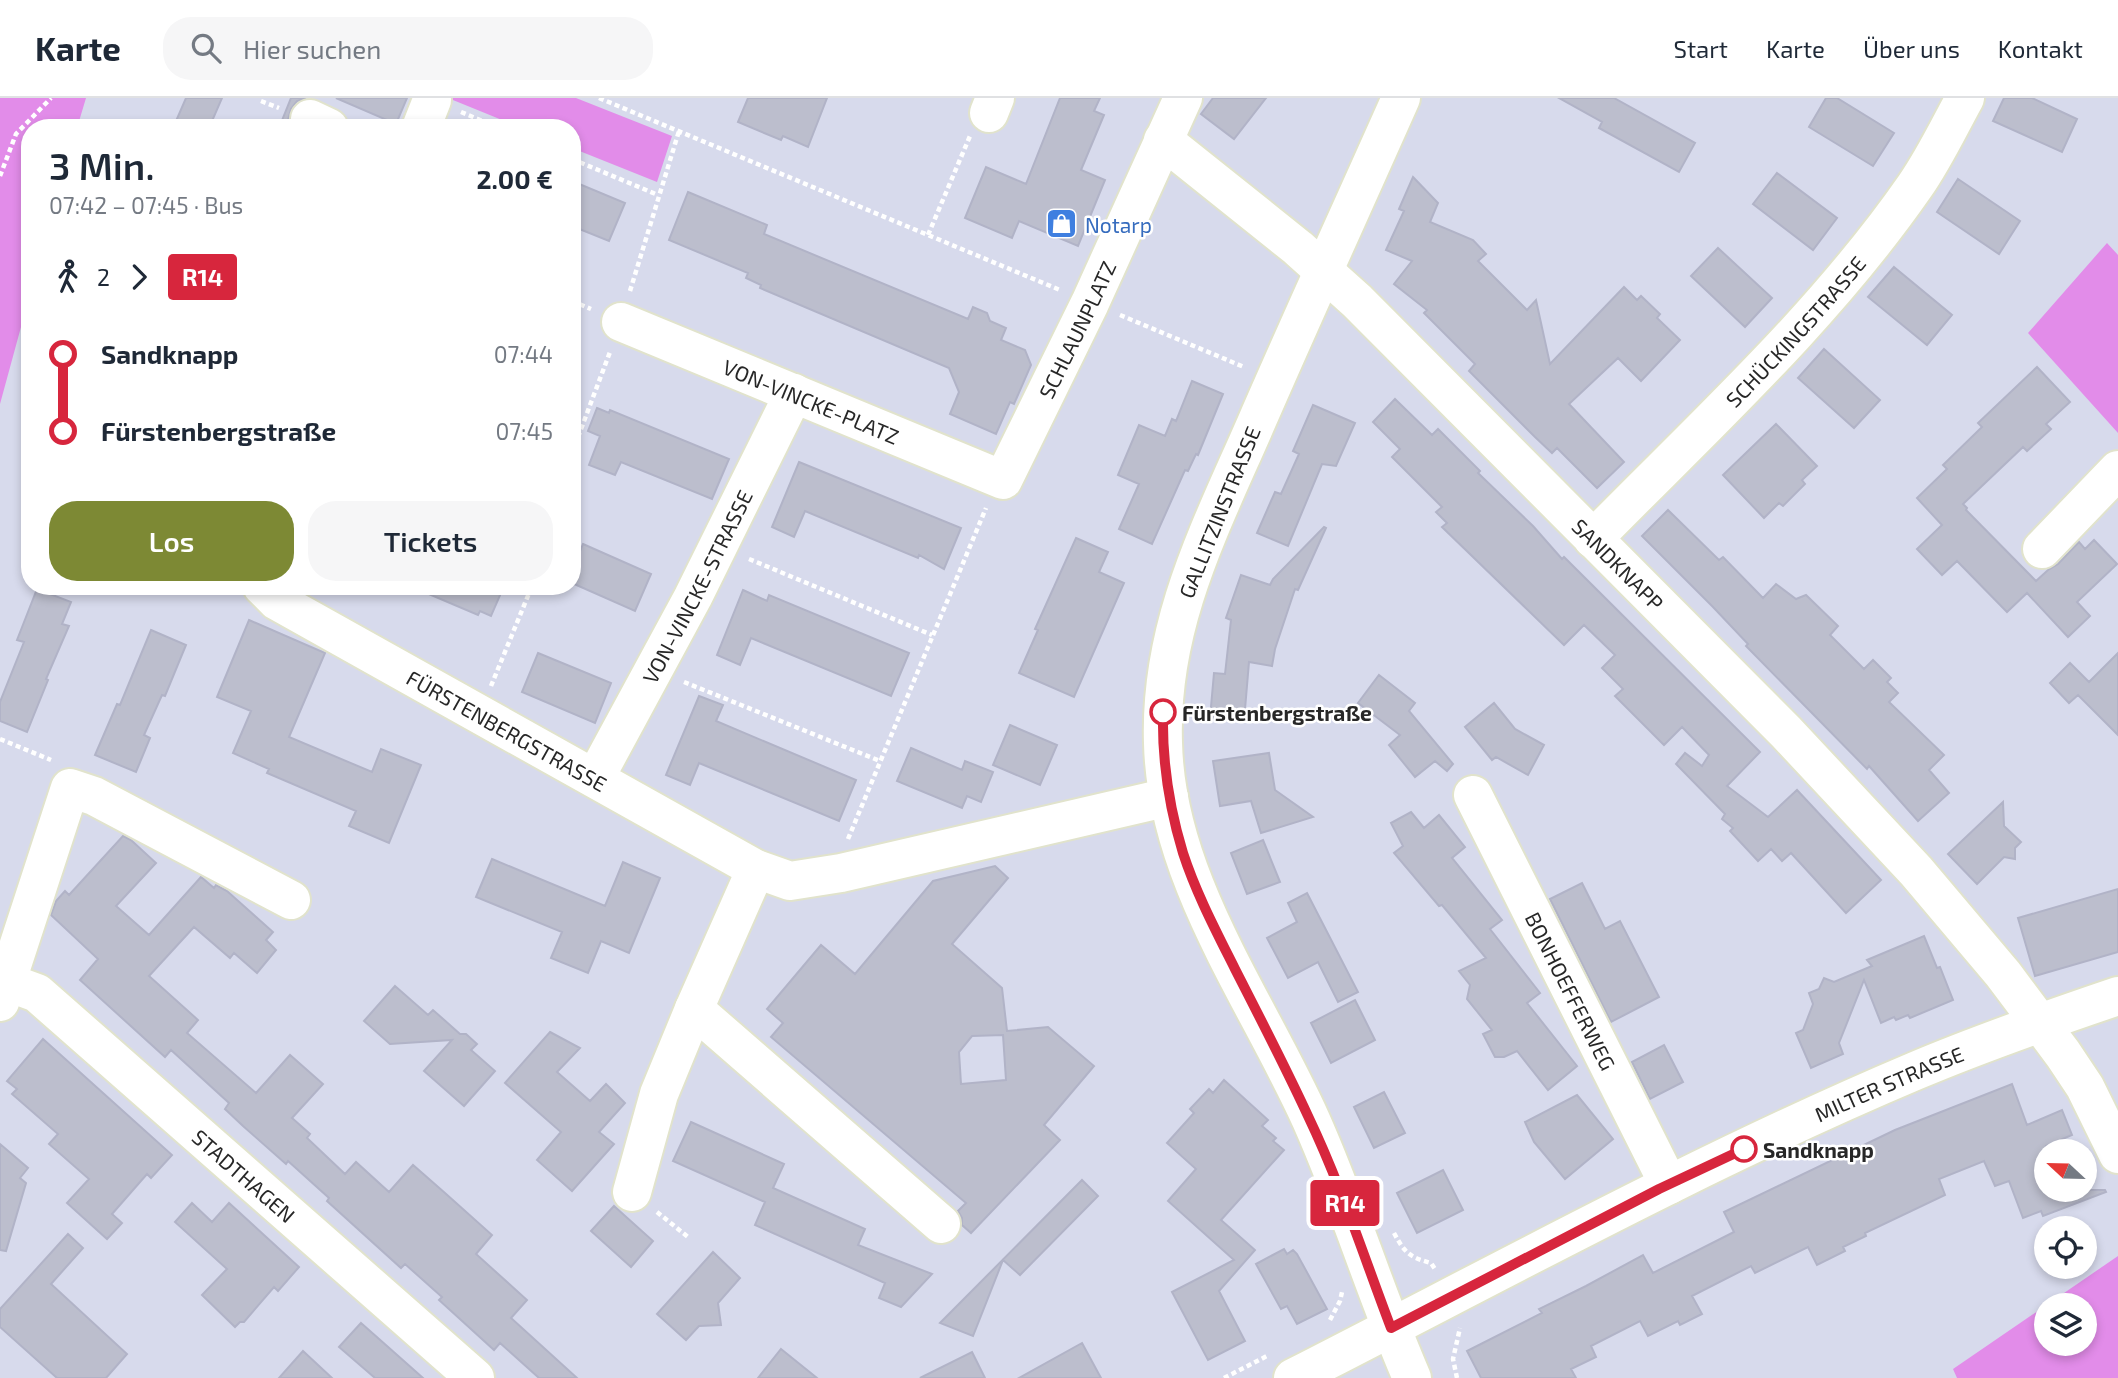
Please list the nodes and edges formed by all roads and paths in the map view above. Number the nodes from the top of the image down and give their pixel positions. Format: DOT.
graph roads {
  1 [pos="51,98"];
  2 [pos="599,98"];
  3 [pos="1183,98"];
  4 [pos="1401,98"];
  5 [pos="1965,98"];
  6 [pos="992,106"];
  7 [pos="31,119"];
  8 [pos="21,129"];
  9 [pos="1163,139"];
  10 [pos="581,163"];
  11 [pos="0,176"];
  12 [pos="658,195"];
  13 [pos="928,235"];
  14 [pos="1324,271"];
  15 [pos="1090,303"];
  16 [pos="621,322"];
  17 [pos="1275,380"];
  18 [pos="794,393"];
  19 [pos="2118,470"];
  20 [pos="1003,480"];
  21 [pos="719,546"];
  22 [pos="2042,549"];
  23 [pos="1604,550"];
  24 [pos="271,595"];
  25 [pos="528,595"];
  26 [pos="932,635"];
  27 [pos="654,670"];
  28 [pos="480,713"];
  29 [pos="0,739"];
  30 [pos="880,762"];
  31 [pos="595,778"];
  32 [pos="70,788"];
  33 [pos="1473,795"];
  34 [pos="1169,797"];
  35 [pos="757,869"];
  36 [pos="841,873"];
  37 [pos="290,900"];
  38 [pos="3,992"];
  39 [pos="2118,996"];
  40 [pos="694,1009"];
  41 [pos="2040,1023"];
  42 [pos="2118,1154"];
  43 [pos="1669,1185"];
  44 [pos="632,1192"];
  45 [pos="942,1224"];
  46 [pos="688,1237"];
  47 [pos="1449,1298"];
  48 [pos="1391,1328"];
  49 [pos="1283,1366"];
  50 [pos="475,1378"];
  51 [pos="1224,1378"];
  52 [pos="1412,1378"];
  53 [pos="1457,1378"];
  1 -- 7 [label="path"];
  2 -- 13 [label="path"];
  3 -- 9 [label="street, SCHLAUNPLATZ"];
  4 -- 14 [label="street, GALLITZINSTRASSE"];
  5 -- 23 [label="street, SCHÜCKINGSTRASSE"];
  6 -- 13 [label="path"];
  8 -- 11 [label="path"];
  9 -- 14 [label="street, SANDKNAPP"];
  9 -- 15 [label="street, SCHLAUNPLATZ"];
  10 -- 12 [label="path"];
  13 -- 15 [label="path"];
  14 -- 17 [label="street, GALLITZINSTRASSE"];
  14 -- 23 [label="street, SANDKNAPP"];
  15 -- 17 [label="path"];
  15 -- 20 [label="street, SCHLAUNPLATZ"];
  16 -- 18 [label="street, VON-VINCKE-PLATZ"];
  17 -- 34 [label="street, GALLITZINSTRASSE"];
  18 -- 20 [label="street, VON-VINCKE-PLATZ"];
  18 -- 21 [label="street, VON-VINCKE-STRASSE"];
  19 -- 22 [label="street"];
  20 -- 26 [label="path"];
  21 -- 26 [label="path"];
  21 -- 27 [label="street, VON-VINCKE-STRASSE"];
  23 -- 41 [label="street, SANDKNAPP"];
  24 -- 28 [label="street, FÜRSTENBERGSTRASSE"];
  25 -- 28 [label="path"];
  26 -- 30 [label="path"];
  27 -- 30 [label="path"];
  27 -- 31 [label="street, VON-VINCKE-STRASSE"];
  28 -- 31 [label="street, FÜRSTENBERGSTRASSE"];
  29 -- 32 [label="path"];
  30 -- 36 [label="path"];
  31 -- 35 [label="street, FÜRSTENBERGSTRASSE"];
  32 -- 37 [label="street"];
  32 -- 38 [label="street"];
  33 -- 43 [label="street, BONHOEFFERWEG"];
  34 -- 36 [label="street, FÜRSTENBERGSTRASSE"];
  34 -- 48 [label="street, GALLITZINSTRASSE"];
  35 -- 36 [label="street, FÜRSTENBERGSTRASSE"];
  35 -- 40 [label="street"];
  38 -- 50 [label="street, STADTHAGEN"];
  39 -- 41 [label="street, MILTER STRASSE"];
  40 -- 44 [label="street"];
  40 -- 45 [label="street"];
  41 -- 42 [label="street, SANDKNAPP"];
  41 -- 43 [label="street, MILTER STRASSE"];
  43 -- 47 [label="street, MILTER STRASSE"];
  44 -- 46 [label="path"];
  47 -- 48 [label="street, MILTER STRASSE"];
  47 -- 53 [label="path"];
  48 -- 49 [label="street, MILTER STRASSE"];
  48 -- 52 [label="street, GALLITZINSTRASSE"];
  49 -- 51 [label="path"];
}
